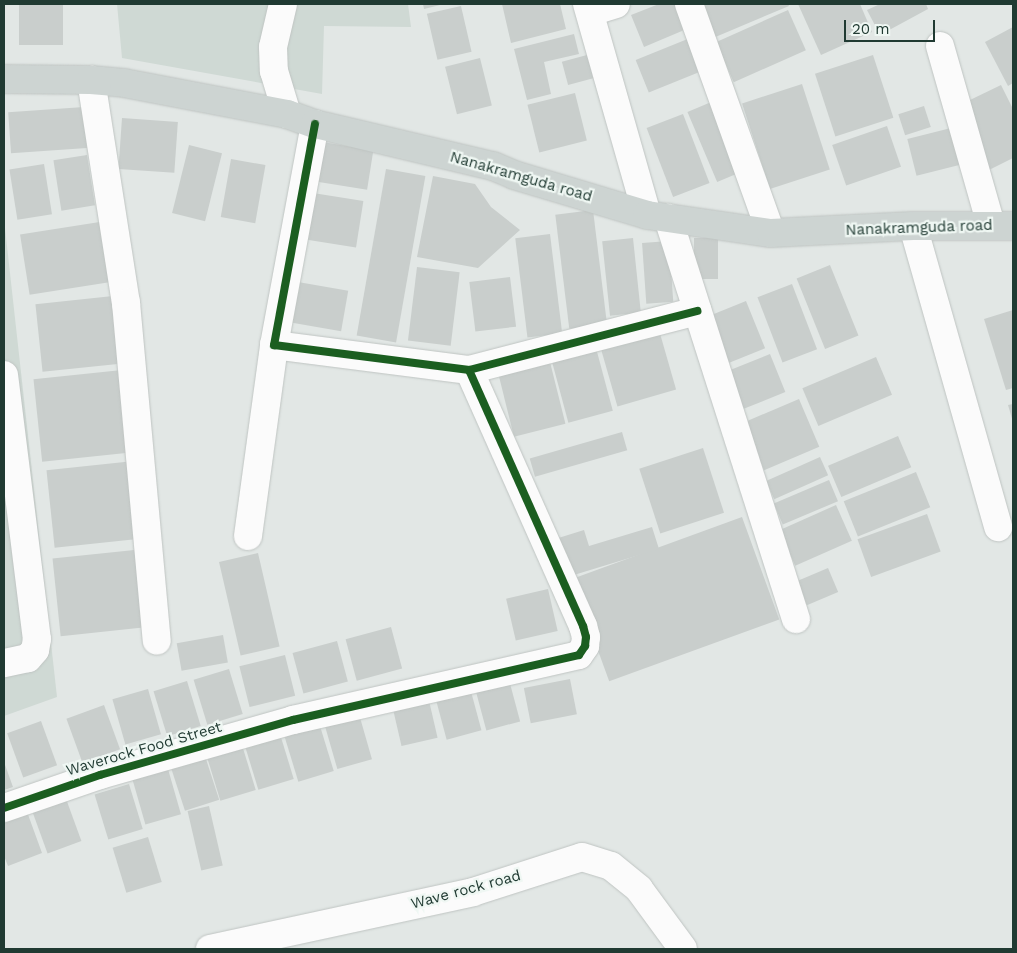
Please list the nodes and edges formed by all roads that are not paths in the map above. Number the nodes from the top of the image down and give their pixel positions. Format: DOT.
graph roads {
  1 [pos="283,4"];
  2 [pos="616,4"];
  3 [pos="689,4"];
  4 [pos="589,8"];
  5 [pos="940,46"];
  6 [pos="4,79"];
  7 [pos="91,80"];
  8 [pos="287,114"];
  9 [pos="315,124"];
  10 [pos="658,216"];
  11 [pos="1002,225"];
  12 [pos="913,226"];
  13 [pos="771,233"];
  14 [pos="696,311"];
  15 [pos="274,345"];
  16 [pos="469,370"];
  17 [pos="4,375"];
  18 [pos="998,527"];
  19 [pos="248,536"];
  20 [pos="796,619"];
  21 [pos="157,641"];
  22 [pos="4,663"];
  23 [pos="4,808"];
  24 [pos="210,949"];
  25 [pos="682,949"];
  1 -- 8 [label="street"];
  2 -- 4 [label="street"];
  3 -- 13 [label="street"];
  4 -- 10 [label="street"];
  5 -- 11 [label="street"];
  6 -- 7 [label="main road, Nanakramguda road"];
  7 -- 8 [label="main road, Nanakramguda road"];
  7 -- 21 [label="street"];
  8 -- 9 [label="main road, Nanakramguda road"];
  9 -- 10 [label="main road, Nanakramguda road"];
  9 -- 15 [label="street"];
  10 -- 13 [label="main road, Nanakramguda road"];
  10 -- 14 [label="street"];
  11 -- 12 [label="main road, Nanakramguda road"];
  12 -- 13 [label="main road, Nanakramguda road"];
  12 -- 18 [label="street"];
  14 -- 16 [label="street"];
  14 -- 20 [label="street"];
  15 -- 16 [label="street"];
  15 -- 19 [label="street"];
  16 -- 23 [label="street, Waverock Food Street"];
  17 -- 22 [label="street"];
  24 -- 25 [label="street, Wave rock road"];
}
